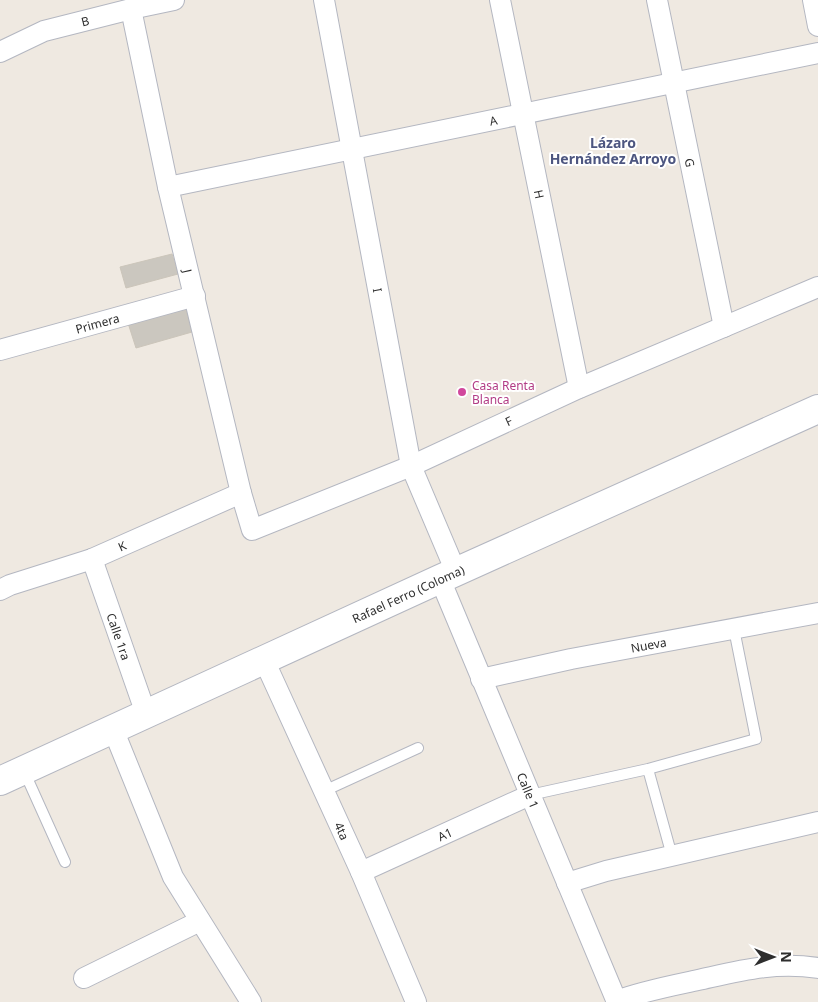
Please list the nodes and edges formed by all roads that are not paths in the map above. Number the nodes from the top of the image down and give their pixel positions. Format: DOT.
graph roads {
  1 [pos="174,0"];
  2 [pos="324,0"];
  3 [pos="500,0"];
  4 [pos="657,0"];
  5 [pos="813,0"];
  6 [pos="131,9"];
  7 [pos="818,26"];
  8 [pos="0,52"];
  9 [pos="818,53"];
  10 [pos="673,83"];
  11 [pos="524,114"];
  12 [pos="352,150"];
  13 [pos="168,188"];
  14 [pos="818,287"];
  15 [pos="195,296"];
  16 [pos="724,327"];
  17 [pos="0,350"];
  18 [pos="579,388"];
  19 [pos="818,409"];
  20 [pos="411,466"];
  21 [pos="241,493"];
  22 [pos="252,530"];
  23 [pos="92,559"];
  24 [pos="448,576"];
  25 [pos="0,590"];
  26 [pos="818,614"];
  27 [pos="734,629"];
  28 [pos="264,660"];
  29 [pos="481,679"];
  30 [pos="146,714"];
  31 [pos="113,730"];
  32 [pos="418,748"];
  33 [pos="648,769"];
  34 [pos="12,776"];
  35 [pos="324,791"];
  36 [pos="530,795"];
  37 [pos="818,822"];
  38 [pos="672,856"];
  39 [pos="64,862"];
  40 [pos="361,872"];
  41 [pos="567,883"];
  42 [pos="200,920"];
  43 [pos="818,968"];
  44 [pos="84,978"];
  45 [pos="616,1001"];
  46 [pos="250,1002"];
  47 [pos="416,1002"];
  1 -- 6 [label="street, B"];
  2 -- 12 [label="street, I"];
  3 -- 11 [label="street, H"];
  4 -- 10 [label="street, G"];
  5 -- 7 [label="street"];
  6 -- 8 [label="street, B"];
  6 -- 13 [label="street, J"];
  9 -- 10 [label="street, A"];
  10 -- 11 [label="street, A"];
  10 -- 16 [label="street, G"];
  11 -- 12 [label="street, A"];
  11 -- 18 [label="street, H"];
  12 -- 13 [label="street, A"];
  12 -- 20 [label="street, I"];
  13 -- 15 [label="street, J"];
  14 -- 16 [label="street, F"];
  15 -- 17 [label="street, Primera"];
  15 -- 21 [label="street, J"];
  16 -- 18 [label="street, F"];
  18 -- 20 [label="street, F"];
  19 -- 24 [label="main road, Rafael Ferro (Coloma)"];
  20 -- 22 [label="street, F"];
  20 -- 24 [label="street, I"];
  21 -- 22 [label="street, J"];
  21 -- 23 [label="street, K"];
  23 -- 25 [label="street, K"];
  23 -- 30 [label="street, Calle 1ra"];
  24 -- 28 [label="main road, Rafael Ferro (Coloma)"];
  24 -- 29 [label="street, Calle 1"];
  26 -- 27 [label="street, Nueva"];
  27 -- 29 [label="street, Nueva"];
  27 -- 33 [label="lane"];
  28 -- 30 [label="main road, Rafael Ferro (Coloma)"];
  28 -- 35 [label="street, 4ta"];
  29 -- 36 [label="street, Calle 1"];
  30 -- 31 [label="main road, Rafael Ferro (Coloma)"];
  31 -- 34 [label="main road, Rafael Ferro (Coloma)"];
  31 -- 42 [label="street"];
  32 -- 35 [label="lane"];
  33 -- 36 [label="lane"];
  33 -- 38 [label="lane"];
  34 -- 39 [label="lane"];
  35 -- 40 [label="street, 4ta"];
  36 -- 40 [label="street, A1"];
  36 -- 41 [label="street, Calle 1"];
  37 -- 38 [label="street"];
  38 -- 41 [label="street"];
  40 -- 47 [label="street, 4ta"];
  41 -- 45 [label="street, Calle 1"];
  42 -- 44 [label="street"];
  42 -- 46 [label="street"];
  43 -- 45 [label="street"];
}
